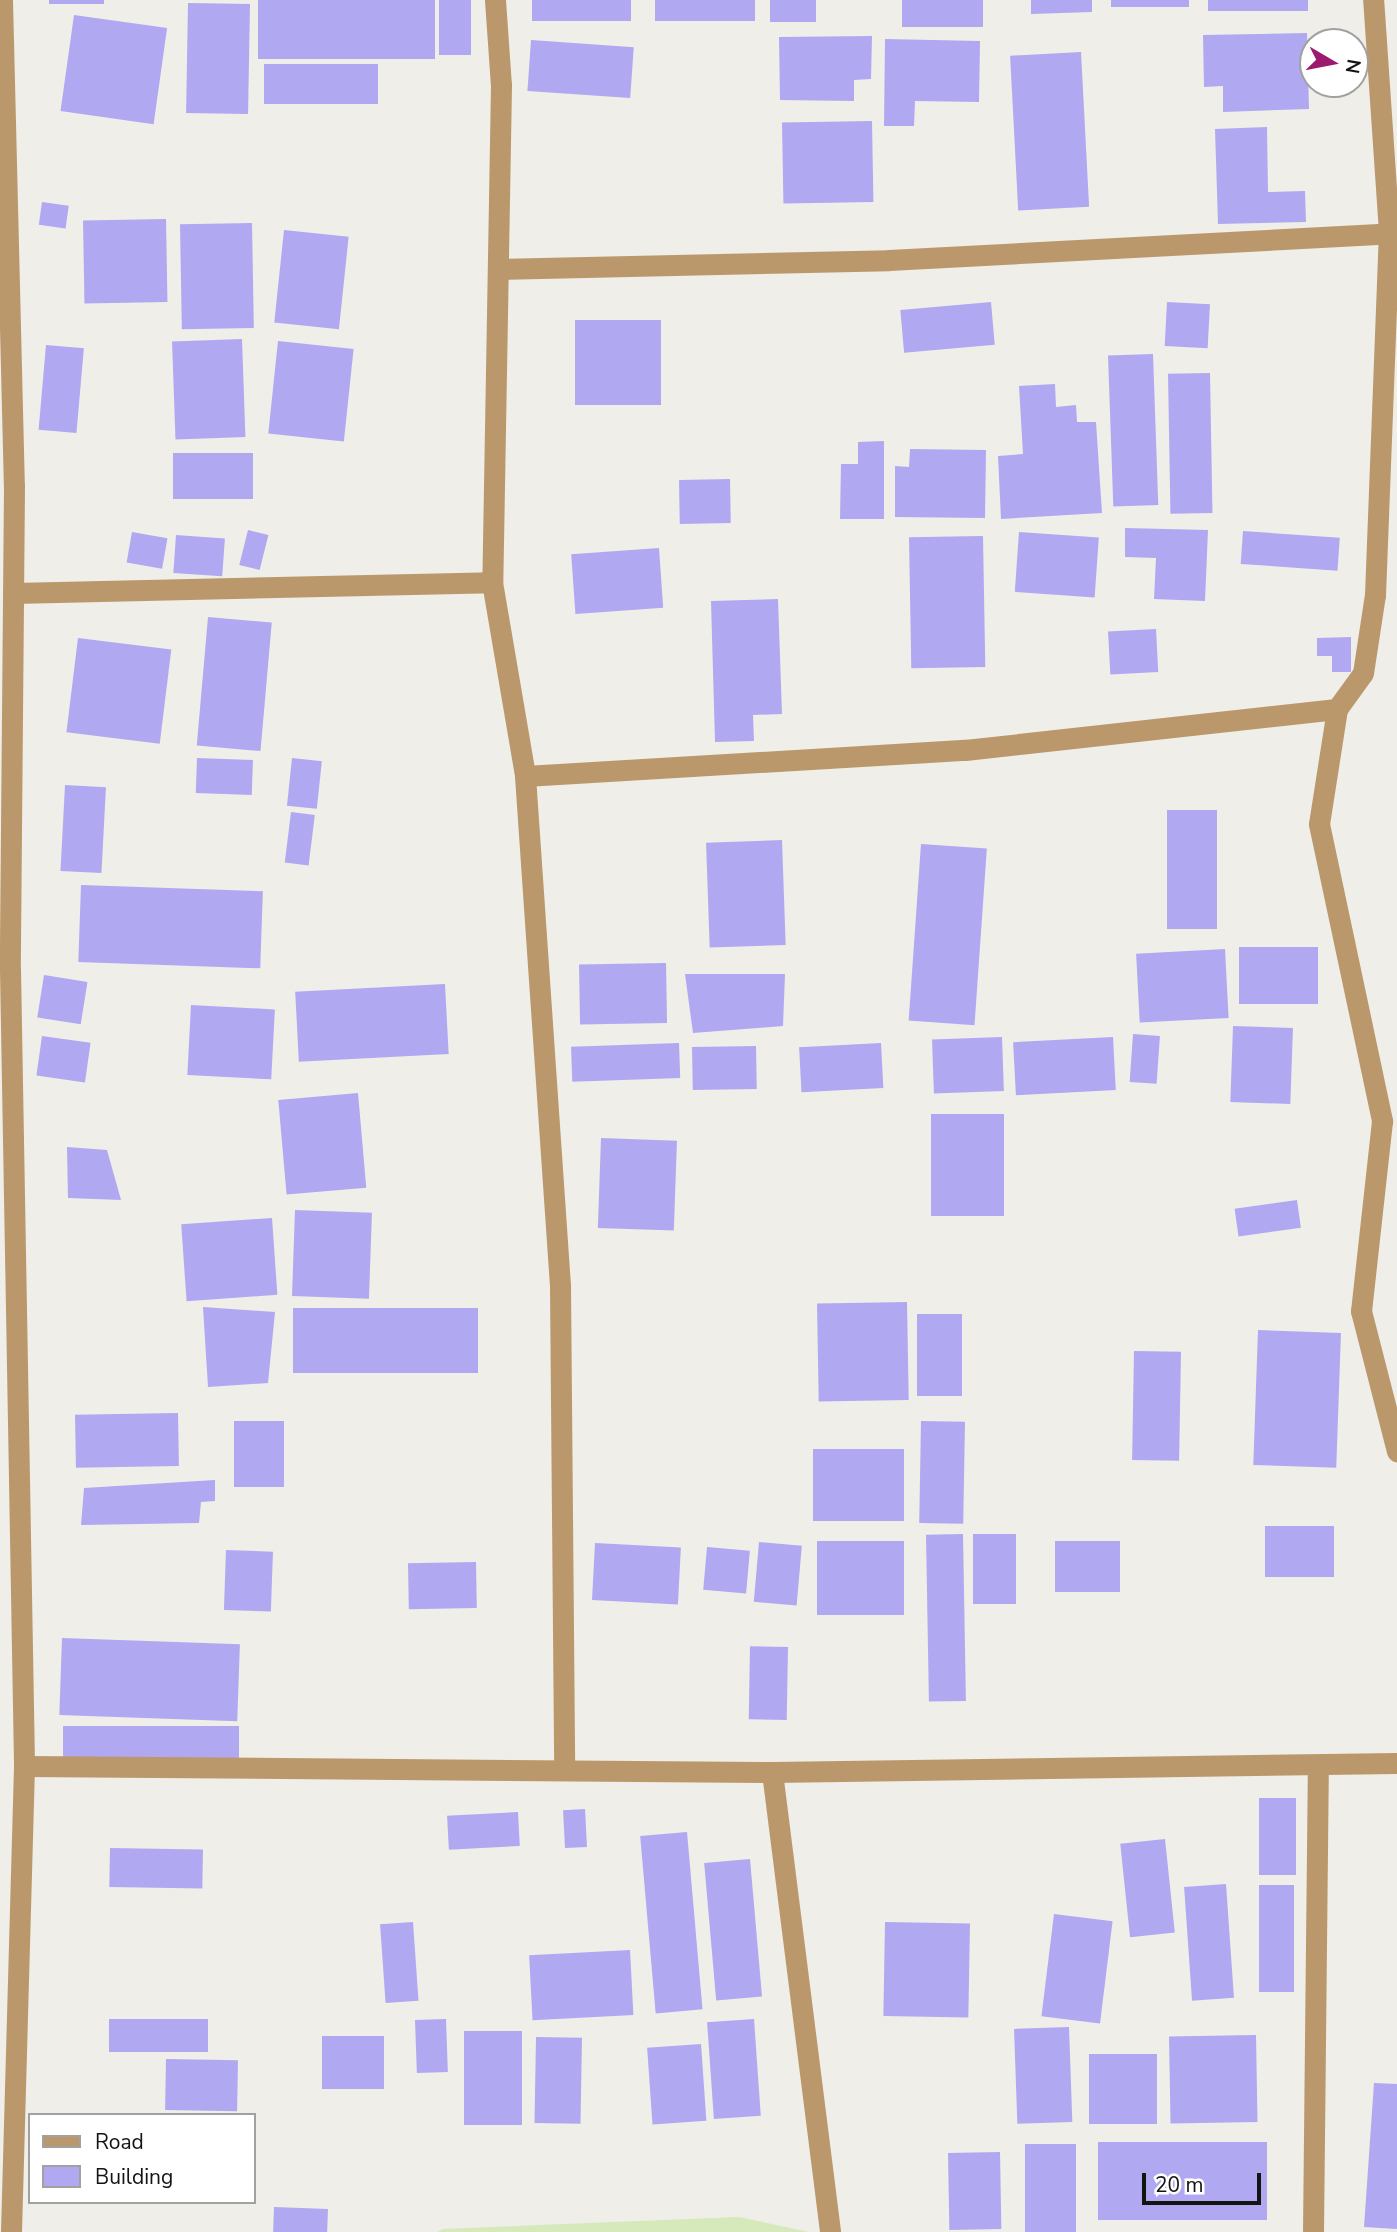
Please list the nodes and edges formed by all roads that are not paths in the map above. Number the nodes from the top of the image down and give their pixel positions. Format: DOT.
graph roads {
  1 [pos="2,0"];
  2 [pos="495,0"];
  3 [pos="1373,0"];
  4 [pos="1393,233"];
  5 [pos="499,269"];
  6 [pos="7,485"];
  7 [pos="492,582"];
  8 [pos="13,593"];
  9 [pos="1337,709"];
  10 [pos="525,776"];
  11 [pos="5,968"];
  12 [pos="1397,1451"];
  13 [pos="1397,1763"];
  14 [pos="1318,1765"];
  15 [pos="24,1766"];
  16 [pos="564,1768"];
  17 [pos="772,1772"];
  18 [pos="6,2033"];
  19 [pos="10,2232"];
  20 [pos="830,2232"];
  21 [pos="1313,2232"];
  1 -- 6 [label="street"];
  2 -- 5 [label="street"];
  3 -- 4 [label="street"];
  4 -- 5 [label="street"];
  4 -- 9 [label="street"];
  5 -- 7 [label="street"];
  6 -- 8 [label="street"];
  7 -- 8 [label="street"];
  7 -- 10 [label="street"];
  8 -- 11 [label="street"];
  9 -- 10 [label="street"];
  9 -- 12 [label="street"];
  10 -- 16 [label="street"];
  11 -- 15 [label="street"];
  13 -- 14 [label="street"];
  14 -- 17 [label="street"];
  14 -- 21 [label="street"];
  15 -- 16 [label="street"];
  15 -- 18 [label="street"];
  16 -- 17 [label="street"];
  17 -- 20 [label="street"];
  18 -- 19 [label="street"];
}
